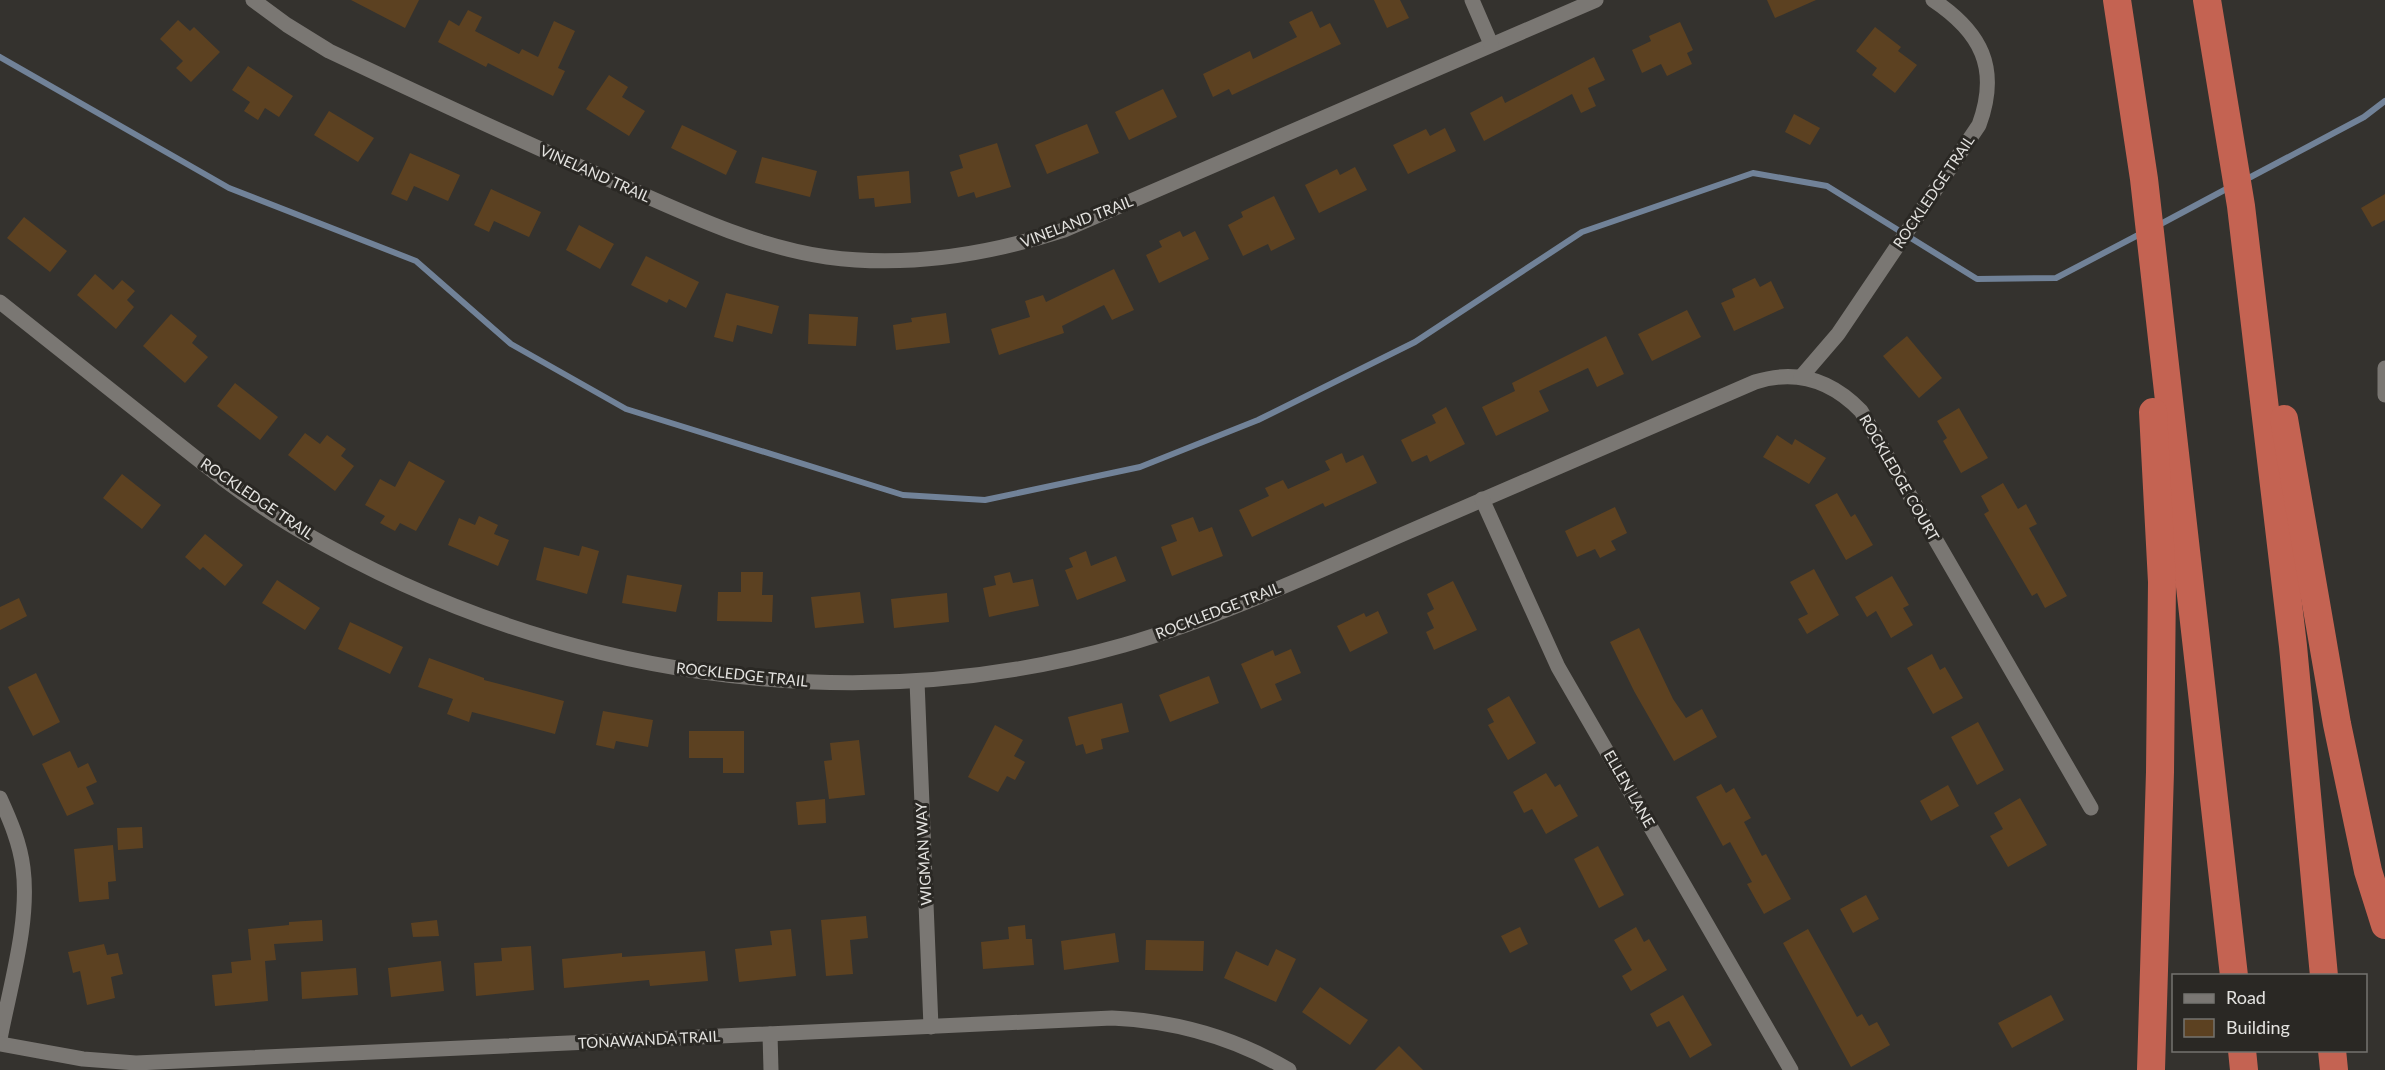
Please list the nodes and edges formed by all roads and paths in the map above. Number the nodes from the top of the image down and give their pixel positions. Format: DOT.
graph roads {
  1 [pos="253,0"];
  2 [pos="1472,0"];
  3 [pos="1596,0"];
  4 [pos="1933,0"];
  5 [pos="2117,0"];
  6 [pos="2207,0"];
  7 [pos="1491,44"];
  8 [pos="2219,72"];
  9 [pos="2144,179"];
  10 [pos="0,302"];
  11 [pos="2385,368"];
  12 [pos="1801,376"];
  13 [pos="2385,395"];
  14 [pos="1549,470"];
  15 [pos="1482,499"];
  16 [pos="917,681"];
  17 [pos="0,798"];
  18 [pos="2091,808"];
  19 [pos="2385,925"];
  20 [pos="2234,974"];
  21 [pos="2325,974"];
  22 [pos="931,1027"];
  23 [pos="770,1034"];
  24 [pos="0,1038"];
  25 [pos="0,1044"];
  26 [pos="2242,1052"];
  27 [pos="2332,1052"];
  28 [pos="771,1070"];
  29 [pos="1289,1070"];
  30 [pos="1791,1070"];
  31 [pos="2151,1070"];
  32 [pos="2244,1070"];
  33 [pos="2334,1070"];
  1 -- 7 [label="street, VINELAND TRAIL"];
  2 -- 7 [label="street"];
  3 -- 7 [label="street, VINELAND TRAIL"];
  4 -- 12 [label="street, ROCKLEDGE TRAIL"];
  5 -- 9 [label="highway"];
  6 -- 8 [label="highway"];
  8 -- 19 [label="highway"];
  8 -- 21 [label="highway"];
  9 -- 20 [label="highway"];
  9 -- 31 [label="highway"];
  10 -- 16 [label="street, ROCKLEDGE TRAIL"];
  11 -- 13 [label="street"];
  12 -- 14 [label="street, ROCKLEDGE COURT"];
  12 -- 18 [label="street, ROCKLEDGE COURT"];
  14 -- 15 [label="street, ROCKLEDGE TRAIL"];
  15 -- 16 [label="street, ROCKLEDGE TRAIL"];
  15 -- 30 [label="street, ELLEN LANE"];
  16 -- 22 [label="street, WIGMAN WAY"];
  17 -- 24 [label="street"];
  22 -- 23 [label="street, TONAWANDA TRAIL"];
  22 -- 29 [label="street, TONAWANDA TRAIL"];
  23 -- 25 [label="street, TONAWANDA TRAIL"];
  23 -- 28 [label="street"];
  26 -- 32 [label="highway"];
  27 -- 33 [label="highway"];
}
